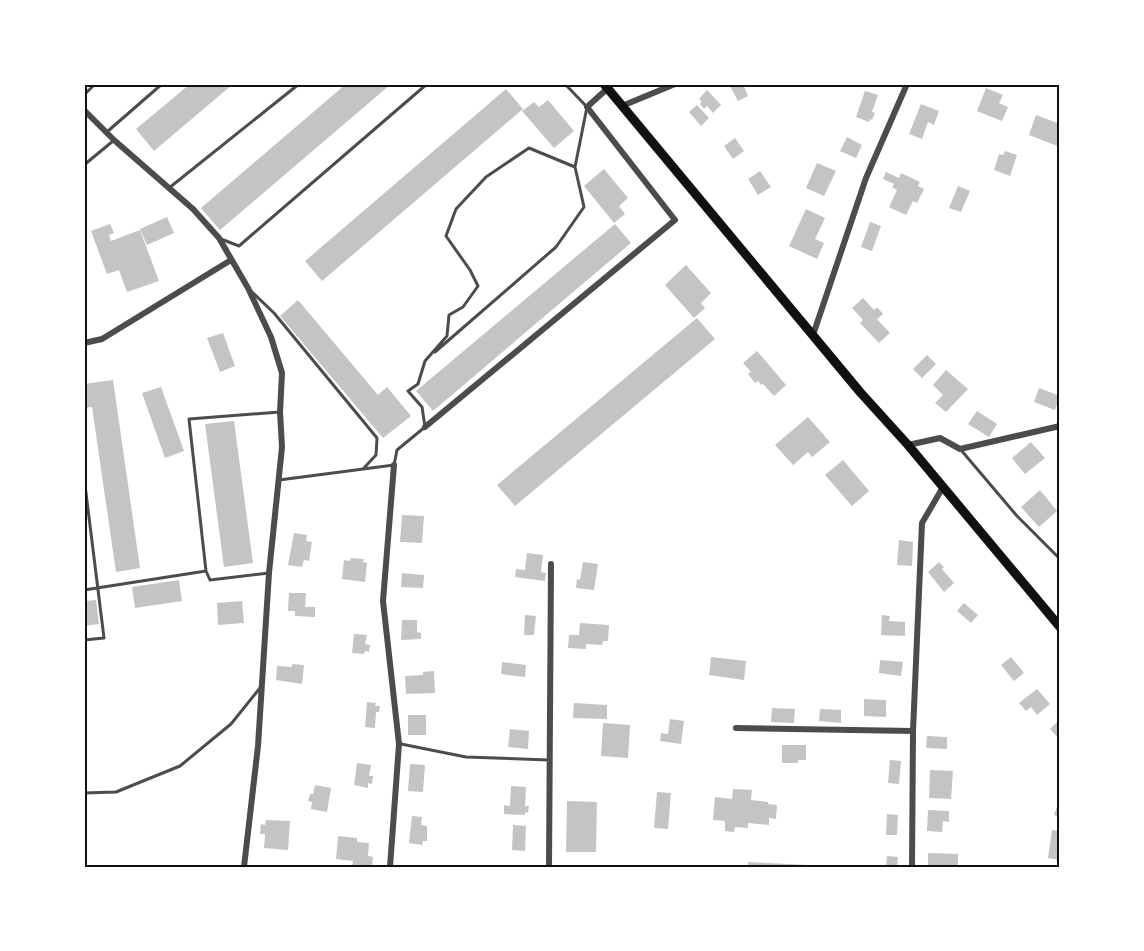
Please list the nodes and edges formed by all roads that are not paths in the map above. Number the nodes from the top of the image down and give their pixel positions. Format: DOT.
graph roads {
  1 [pos="95,84"];
  2 [pos="162,84"];
  3 [pos="299,84"];
  4 [pos="428,84"];
  5 [pos="564,84"];
  6 [pos="675,84"];
  7 [pos="907,84"];
  8 [pos="606,86"];
  9 [pos="84,95"];
  10 [pos="622,106"];
  11 [pos="587,107"];
  12 [pos="84,110"];
  13 [pos="106,133"];
  14 [pos="114,140"];
  15 [pos="84,165"];
  16 [pos="575,166"];
  17 [pos="169,188"];
  18 [pos="219,238"];
  19 [pos="231,260"];
  20 [pos="248,288"];
  21 [pos="813,335"];
  22 [pos="84,343"];
  23 [pos="425,361"];
  24 [pos="280,412"];
  25 [pos="1060,426"];
  26 [pos="425,427"];
  27 [pos="908,445"];
  28 [pos="960,449"];
  29 [pos="394,465"];
  30 [pos="363,469"];
  31 [pos="84,477"];
  32 [pos="279,480"];
  33 [pos="943,487"];
  34 [pos="1060,559"];
  35 [pos="551,564"];
  36 [pos="206,571"];
  37 [pos="269,573"];
  38 [pos="99,589"];
  39 [pos="84,590"];
  40 [pos="1060,627"];
  41 [pos="84,640"];
  42 [pos="263,684"];
  43 [pos="736,728"];
  44 [pos="913,731"];
  45 [pos="399,744"];
  46 [pos="551,760"];
  47 [pos="84,793"];
  48 [pos="244,867"];
  49 [pos="390,867"];
  50 [pos="549,867"];
  51 [pos="912,867"];
  1 -- 9 [label="lane"];
  2 -- 13 [label="lane"];
  3 -- 17 [label="lane"];
  4 -- 18 [label="lane"];
  5 -- 11 [label="lane"];
  6 -- 10 [label="street"];
  7 -- 21 [label="street"];
  8 -- 10 [label="main road"];
  8 -- 11 [label="street"];
  10 -- 21 [label="main road"];
  11 -- 16 [label="lane"];
  11 -- 26 [label="street"];
  12 -- 13 [label="street"];
  13 -- 14 [label="street"];
  14 -- 15 [label="lane"];
  14 -- 17 [label="street"];
  16 -- 23 [label="lane"];
  16 -- 23 [label="lane"];
  17 -- 18 [label="street"];
  18 -- 19 [label="street"];
  19 -- 20 [label="street"];
  19 -- 22 [label="street"];
  20 -- 24 [label="street"];
  20 -- 30 [label="lane"];
  21 -- 27 [label="main road"];
  23 -- 26 [label="lane"];
  24 -- 32 [label="street"];
  24 -- 36 [label="lane"];
  25 -- 28 [label="street"];
  26 -- 29 [label="lane"];
  27 -- 28 [label="street"];
  27 -- 33 [label="main road"];
  28 -- 34 [label="lane"];
  29 -- 30 [label="lane"];
  29 -- 45 [label="street"];
  30 -- 32 [label="lane"];
  31 -- 38 [label="lane"];
  32 -- 37 [label="street"];
  33 -- 40 [label="main road"];
  33 -- 44 [label="street"];
  35 -- 46 [label="street"];
  36 -- 37 [label="lane"];
  36 -- 38 [label="lane"];
  37 -- 42 [label="street"];
  38 -- 39 [label="lane"];
  38 -- 41 [label="lane"];
  42 -- 47 [label="lane"];
  42 -- 48 [label="street"];
  43 -- 44 [label="street"];
  44 -- 51 [label="street"];
  45 -- 46 [label="lane"];
  45 -- 49 [label="street"];
  46 -- 50 [label="street"];
}
